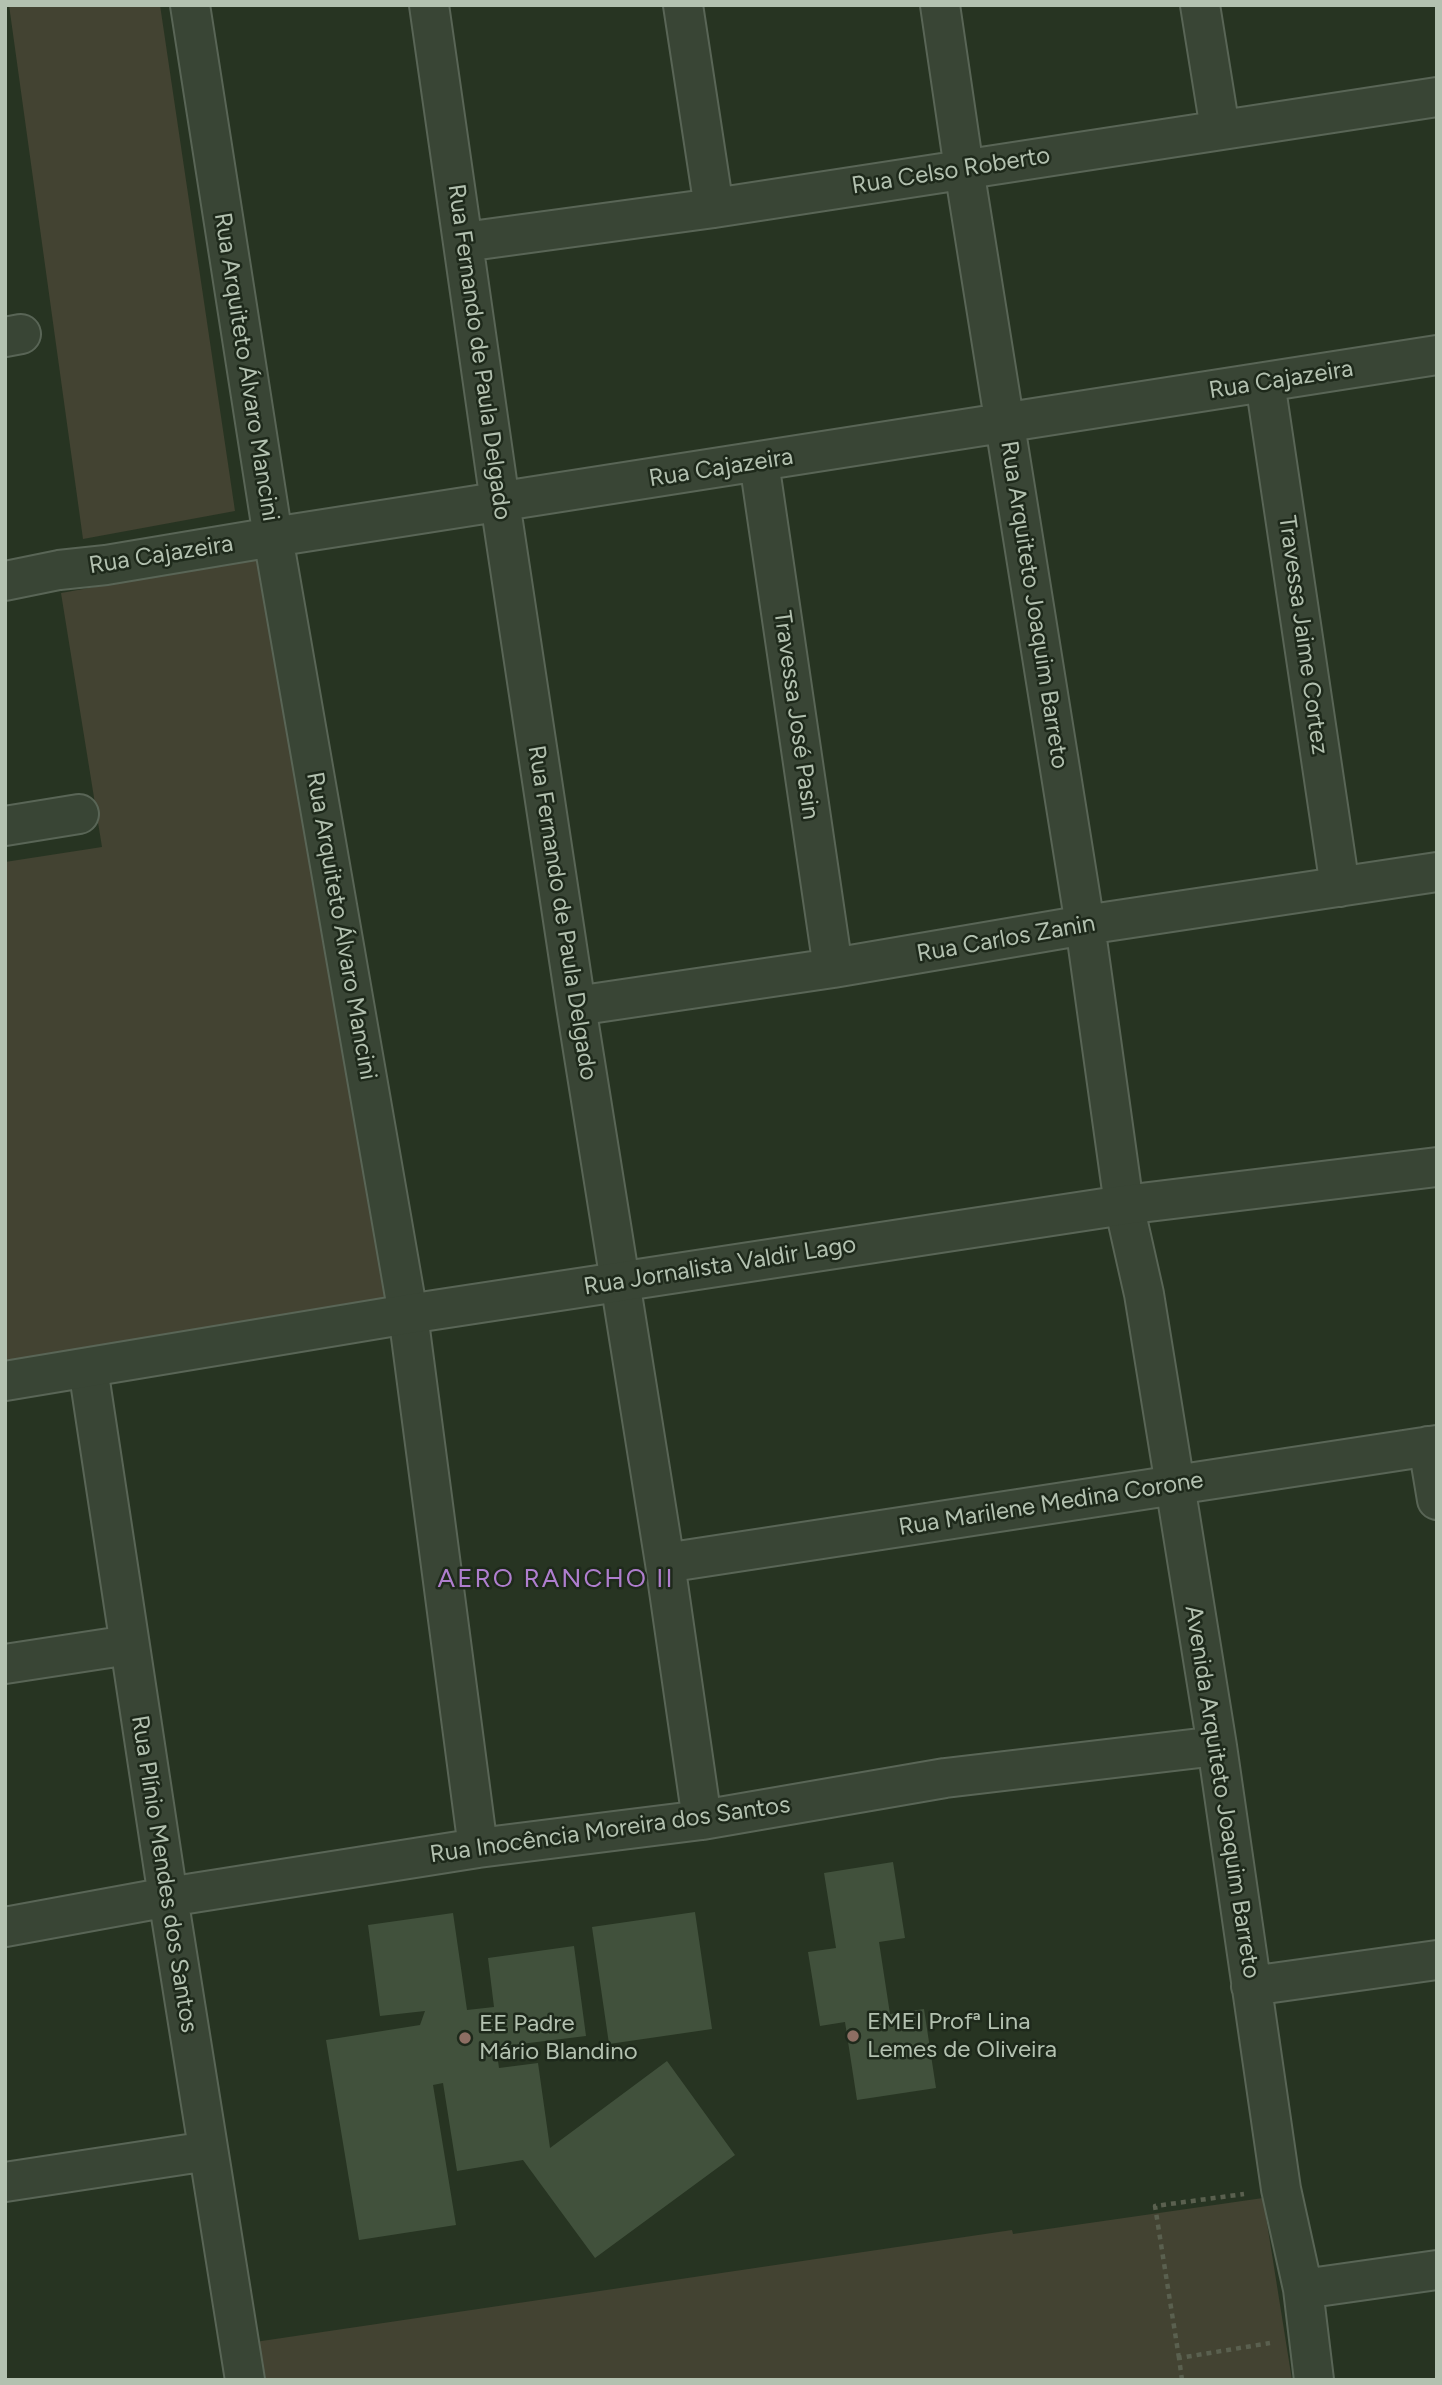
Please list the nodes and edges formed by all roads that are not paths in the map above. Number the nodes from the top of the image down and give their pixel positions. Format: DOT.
graph roads {
  1 [pos="190,5"];
  2 [pos="429,5"];
  3 [pos="683,5"];
  4 [pos="940,5"];
  5 [pos="1200,5"];
  6 [pos="1437,97"];
  7 [pos="1220,129"];
  8 [pos="964,169"];
  9 [pos="714,208"];
  10 [pos="464,242"];
  11 [pos="1437,355"];
  12 [pos="1265,382"];
  13 [pos="1006,422"];
  14 [pos="759,462"];
  15 [pos="500,502"];
  16 [pos="273,537"];
  17 [pos="5,581"];
  18 [pos="79,814"];
  19 [pos="5,826"];
  20 [pos="1437,872"];
  21 [pos="1340,887"];
  22 [pos="1085,925"];
  23 [pos="832,968"];
  24 [pos="576,1006"];
  25 [pos="1437,1167"];
  26 [pos="1124,1205"];
  27 [pos="621,1281"];
  28 [pos="408,1314"];
  29 [pos="88,1368"];
  30 [pos="5,1381"];
  31 [pos="1433,1445"];
  32 [pos="1175,1485"];
  33 [pos="1437,1500"];
  34 [pos="664,1563"];
  35 [pos="129,1645"];
  36 [pos="5,1664"];
  37 [pos="1217,1746"];
  38 [pos="702,1820"];
  39 [pos="478,1849"];
  40 [pos="168,1897"];
  41 [pos="5,1927"];
  42 [pos="1437,1960"];
  43 [pos="1251,1986"];
  44 [pos="208,2151"];
  45 [pos="5,2182"];
  46 [pos="1437,2270"];
  47 [pos="1303,2289"];
  48 [pos="245,2380"];
  49 [pos="1314,2380"];
  1 -- 16 [label="street, Rua Arquiteto Álvaro Mancini"];
  2 -- 10 [label="street, Rua Fernando de Paula Delgado"];
  3 -- 9 [label="street"];
  4 -- 8 [label="street, Rua Arquiteto Joaquim Barreto"];
  5 -- 7 [label="street"];
  6 -- 7 [label="street, Rua Celso Roberto"];
  7 -- 8 [label="street, Rua Celso Roberto"];
  8 -- 9 [label="street, Rua Celso Roberto"];
  8 -- 13 [label="street, Rua Arquiteto Joaquim Barreto"];
  9 -- 10 [label="street, Rua Celso Roberto"];
  10 -- 15 [label="street, Rua Fernando de Paula Delgado"];
  11 -- 12 [label="street, Rua Cajazeira"];
  12 -- 13 [label="street, Rua Cajazeira"];
  12 -- 21 [label="street, Travessa Jaime Cortez"];
  13 -- 14 [label="street, Rua Cajazeira"];
  13 -- 22 [label="street, Rua Arquiteto Joaquim Barreto"];
  14 -- 15 [label="street, Rua Cajazeira"];
  14 -- 23 [label="street, Travessa José Pasin"];
  15 -- 16 [label="street, Rua Cajazeira"];
  15 -- 24 [label="street, Rua Fernando de Paula Delgado"];
  16 -- 17 [label="street, Rua Cajazeira"];
  16 -- 28 [label="street, Rua Arquiteto Álvaro Mancini"];
  18 -- 19 [label="street"];
  20 -- 21 [label="street, Rua Carlos Zanin"];
  21 -- 22 [label="street, Rua Carlos Zanin"];
  22 -- 23 [label="street, Rua Carlos Zanin"];
  22 -- 26 [label="street, Rua Arquiteto Joaquim Barreto"];
  23 -- 24 [label="street, Rua Carlos Zanin"];
  24 -- 27 [label="street, Rua Fernando de Paula Delgado"];
  25 -- 26 [label="street, Rua Jornalista Valdir Lago"];
  26 -- 27 [label="street, Rua Jornalista Valdir Lago"];
  26 -- 32 [label="street, Avenida Arquiteto Joaquim Barreto"];
  27 -- 28 [label="street, Rua Jornalista Valdir Lago"];
  27 -- 34 [label="street, Rua Fernando de Paula Delgado"];
  28 -- 29 [label="street, Rua Jornalista Valdir Lago"];
  28 -- 39 [label="street, Rua Arquiteto Álvaro Mancini"];
  29 -- 30 [label="street, Rua Jornalista Valdir Lago"];
  29 -- 35 [label="street, Rua Plínio Mendes dos Santos"];
  31 -- 32 [label="street, Rua Marilene Medina Corone"];
  31 -- 33 [label="street"];
  32 -- 34 [label="street, Rua Marilene Medina Corone"];
  32 -- 37 [label="street, Avenida Arquiteto Joaquim Barreto"];
  34 -- 38 [label="street, Rua Fernando de Paula Delgado"];
  35 -- 36 [label="street"];
  35 -- 40 [label="street, Rua Plínio Mendes dos Santos"];
  37 -- 38 [label="street, Rua Inocência Moreira dos Santos"];
  37 -- 43 [label="street, Avenida Arquiteto Joaquim Barreto"];
  38 -- 39 [label="street, Rua Inocência Moreira dos Santos"];
  39 -- 40 [label="street, Rua Inocência Moreira dos Santos"];
  40 -- 41 [label="street, Rua Inocência Moreira dos Santos"];
  40 -- 44 [label="street, Rua Plínio Mendes dos Santos"];
  42 -- 43 [label="street"];
  43 -- 47 [label="street, Avenida Arquiteto Joaquim Barreto"];
  44 -- 45 [label="street"];
  44 -- 48 [label="street, Rua Plínio Mendes dos Santos"];
  46 -- 47 [label="street"];
  47 -- 49 [label="street, Avenida Arquiteto Joaquim Barreto"];
}
